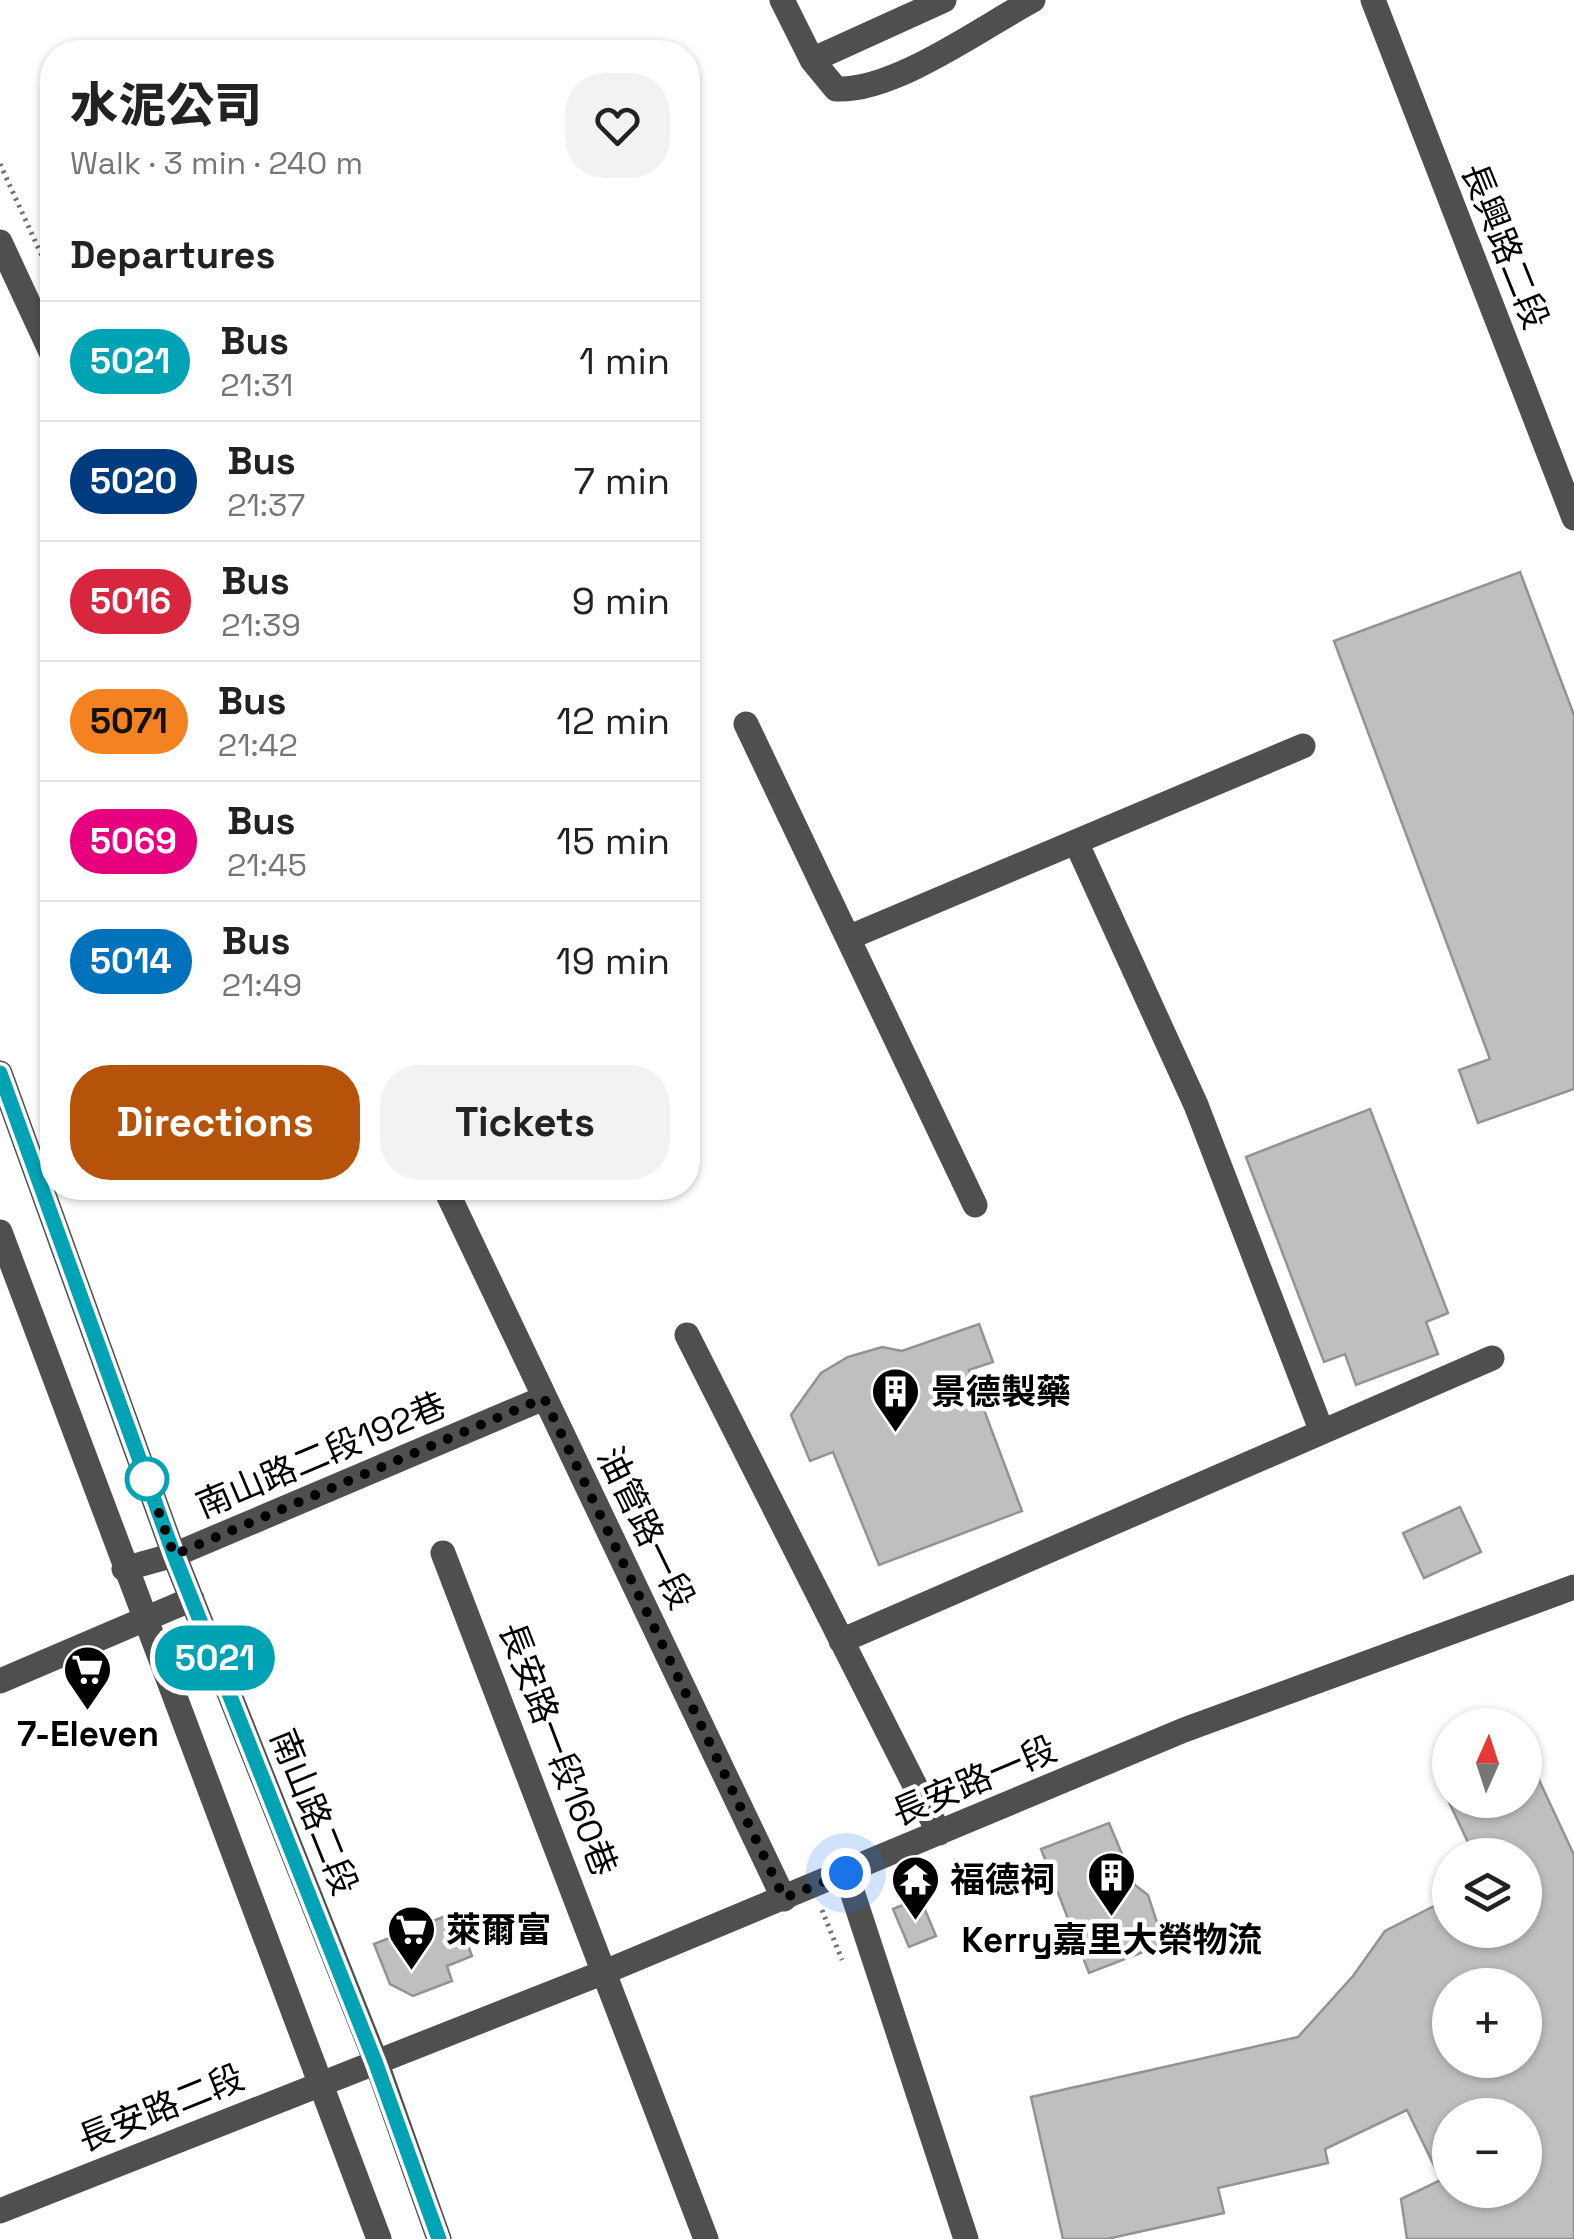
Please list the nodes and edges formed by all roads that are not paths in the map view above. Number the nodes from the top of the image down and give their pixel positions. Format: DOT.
graph roads {
  1 [pos="782,0"];
  2 [pos="944,0"];
  3 [pos="1033,0"];
  4 [pos="1373,0"];
  5 [pos="812,60"];
  6 [pos="0,242"];
  7 [pos="40,328"];
  8 [pos="1574,518"];
  9 [pos="746,724"];
  10 [pos="1303,746"];
  11 [pos="1076,842"];
  12 [pos="850,937"];
  13 [pos="0,1074"];
  14 [pos="40,1185"];
  15 [pos="46,1200"];
  16 [pos="451,1200"];
  17 [pos="975,1205"];
  18 [pos="0,1232"];
  19 [pos="686,1335"];
  20 [pos="1492,1358"];
  21 [pos="544,1398"];
  22 [pos="1322,1432"];
  23 [pos="443,1553"];
  24 [pos="174,1555"];
  25 [pos="124,1569"];
  26 [pos="1574,1587"];
  27 [pos="192,1599"];
  28 [pos="144,1623"];
  29 [pos="841,1641"];
  30 [pos="0,1681"];
  31 [pos="939,1833"];
  32 [pos="846,1873"];
  33 [pos="784,1898"];
  34 [pos="607,1971"];
  35 [pos="376,2064"];
  36 [pos="349,2072"];
  37 [pos="322,2081"];
  38 [pos="0,2211"];
  39 [pos="379,2239"];
  40 [pos="439,2239"];
  41 [pos="706,2239"];
  42 [pos="966,2239"];
  1 -- 5 [label="street"];
  2 -- 5 [label="street"];
  3 -- 5 [label="street"];
  4 -- 8 [label="street, 長興路二段"];
  6 -- 7 [label="street"];
  9 -- 12 [label="street"];
  10 -- 11 [label="street"];
  11 -- 12 [label="street"];
  11 -- 22 [label="street"];
  12 -- 17 [label="street"];
  13 -- 14 [label="street, 南山路二段"];
  15 -- 24 [label="street, 南山路二段"];
  16 -- 21 [label="street, 油管路一段"];
  18 -- 25 [label="street"];
  19 -- 29 [label="street"];
  20 -- 22 [label="street"];
  21 -- 24 [label="street, 南山路二段192巷"];
  21 -- 33 [label="street, 油管路一段"];
  22 -- 29 [label="street"];
  23 -- 34 [label="street, 長安路一段160巷"];
  24 -- 25 [label="street, 南山路二段192巷"];
  24 -- 27 [label="street, 南山路二段"];
  25 -- 28 [label="street"];
  26 -- 31 [label="street, 長安路一段"];
  27 -- 28 [label="street"];
  27 -- 35 [label="street, 南山路二段"];
  28 -- 30 [label="street"];
  28 -- 37 [label="street"];
  29 -- 31 [label="street"];
  31 -- 32 [label="street, 長安路一段"];
  32 -- 33 [label="street, 長安路一段"];
  32 -- 42 [label="street"];
  33 -- 34 [label="street, 長安路一段"];
  34 -- 35 [label="street, 長安路一段"];
  34 -- 41 [label="street, 長安路一段160巷"];
  35 -- 36 [label="street, 長安路一段"];
  35 -- 40 [label="street, 南山路二段"];
  36 -- 37 [label="street, 長安路二段"];
  37 -- 38 [label="street, 長安路二段"];
  37 -- 39 [label="street"];
}
